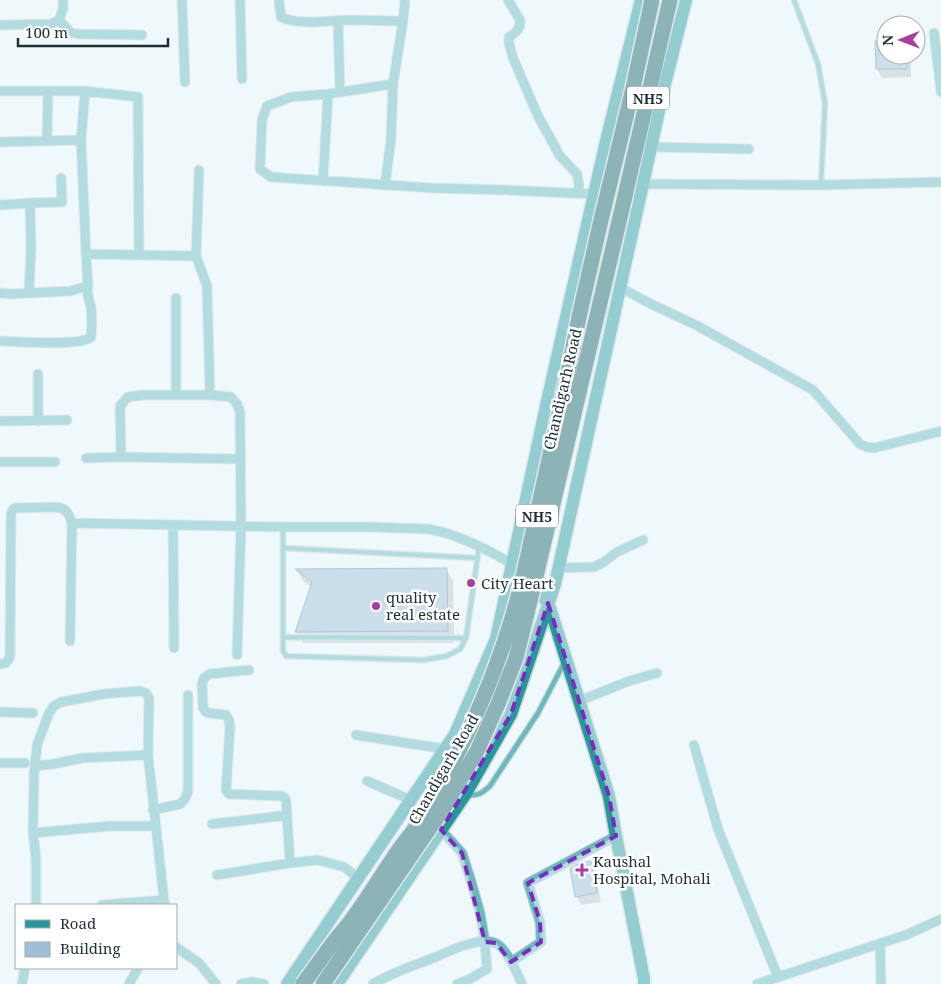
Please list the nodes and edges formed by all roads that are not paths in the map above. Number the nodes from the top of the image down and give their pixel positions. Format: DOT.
graph roads {
  1 [pos="64,0"];
  2 [pos="182,0"];
  3 [pos="240,0"];
  4 [pos="279,0"];
  5 [pos="405,0"];
  6 [pos="508,0"];
  7 [pos="642,0"];
  8 [pos="652,0"];
  9 [pos="670,0"];
  10 [pos="686,0"];
  11 [pos="794,0"];
  12 [pos="59,20"];
  13 [pos="338,21"];
  14 [pos="403,21"];
  15 [pos="0,24"];
  16 [pos="934,33"];
  17 [pos="142,35"];
  18 [pos="242,79"];
  19 [pos="185,82"];
  20 [pos="393,84"];
  21 [pos="85,90"];
  22 [pos="0,91"];
  23 [pos="48,91"];
  24 [pos="340,92"];
  25 [pos="941,92"];
  26 [pos="328,94"];
  27 [pos="82,140"];
  28 [pos="47,141"];
  29 [pos="0,142"];
  30 [pos="651,147"];
  31 [pos="749,150"];
  32 [pos="199,170"];
  33 [pos="61,178"];
  34 [pos="323,181"];
  35 [pos="941,182"];
  36 [pos="643,184"];
  37 [pos="385,185"];
  38 [pos="821,185"];
  39 [pos="577,193"];
  40 [pos="594,194"];
  41 [pos="30,203"];
  42 [pos="0,205"];
  43 [pos="86,254"];
  44 [pos="139,255"];
  45 [pos="196,256"];
  46 [pos="88,286"];
  47 [pos="621,288"];
  48 [pos="0,292"];
  49 [pos="29,293"];
  50 [pos="176,298"];
  51 [pos="0,341"];
  52 [pos="38,374"];
  53 [pos="176,395"];
  54 [pos="210,395"];
  55 [pos="67,420"];
  56 [pos="38,421"];
  57 [pos="0,422"];
  58 [pos="940,434"];
  59 [pos="121,457"];
  60 [pos="86,458"];
  61 [pos="240,459"];
  62 [pos="0,462"];
  63 [pos="55,462"];
  64 [pos="72,523"];
  65 [pos="173,525"];
  66 [pos="241,526"];
  67 [pos="283,527"];
  68 [pos="643,540"];
  69 [pos="479,547"];
  70 [pos="283,548"];
  71 [pos="477,558"];
  72 [pos="512,564"];
  73 [pos="559,568"];
  74 [pos="548,603"];
  75 [pos="283,637"];
  76 [pos="466,638"];
  77 [pos="70,641"];
  78 [pos="174,648"];
  79 [pos="237,655"];
  80 [pos="566,659"];
  81 [pos="0,664"];
  82 [pos="249,670"];
  83 [pos="657,673"];
  84 [pos="188,695"];
  85 [pos="579,701"];
  86 [pos="0,712"];
  87 [pos="33,713"];
  88 [pos="356,735"];
  89 [pos="694,745"];
  90 [pos="445,749"];
  91 [pos="148,755"];
  92 [pos="0,763"];
  93 [pos="25,763"];
  94 [pos="35,766"];
  95 [pos="367,781"];
  96 [pos="465,795"];
  97 [pos="411,800"];
  98 [pos="153,810"];
  99 [pos="287,814"];
  100 [pos="212,824"];
  101 [pos="156,826"];
  102 [pos="440,830"];
  103 [pos="33,833"];
  104 [pos="616,836"];
  105 [pos="290,863"];
  106 [pos="217,876"];
  107 [pos="358,878"];
  108 [pos="164,902"];
  109 [pos="36,904"];
  110 [pos="123,904"];
  111 [pos="941,919"];
  112 [pos="485,942"];
  113 [pos="880,943"];
  114 [pos="178,948"];
  115 [pos="512,962"];
  116 [pos="25,969"];
  117 [pos="137,969"];
  118 [pos="778,977"];
  119 [pos="22,984"];
  120 [pos="129,984"];
  121 [pos="216,984"];
  122 [pos="241,984"];
  123 [pos="264,984"];
  124 [pos="287,984"];
  125 [pos="303,984"];
  126 [pos="323,984"];
  127 [pos="337,984"];
  128 [pos="373,984"];
  129 [pos="457,984"];
  130 [pos="522,984"];
  131 [pos="644,984"];
  132 [pos="757,984"];
  133 [pos="881,984"];
  1 -- 12 [label="street"];
  2 -- 19 [label="street"];
  3 -- 18 [label="street"];
  4 -- 13 [label="street"];
  5 -- 14 [label="street"];
  6 -- 39 [label="street"];
  7 -- 40 [label="main road"];
  8 -- 125 [label="highway, NH5, bridge"];
  9 -- 126 [label="highway, Chandigarh Road / NH5, bridge"];
  10 -- 30 [label="main road"];
  11 -- 38 [label="lane"];
  12 -- 15 [label="street"];
  12 -- 17 [label="street"];
  13 -- 14 [label="street"];
  13 -- 24 [label="street"];
  14 -- 20 [label="street"];
  16 -- 25 [label="street"];
  20 -- 24 [label="street"];
  20 -- 37 [label="street"];
  21 -- 23 [label="street"];
  21 -- 27 [label="street"];
  21 -- 44 [label="street"];
  22 -- 23 [label="street"];
  23 -- 28 [label="street"];
  24 -- 26 [label="street"];
  26 -- 34 [label="street"];
  26 -- 34 [label="street"];
  27 -- 28 [label="street"];
  27 -- 43 [label="street"];
  28 -- 29 [label="street"];
  30 -- 31 [label="street"];
  30 -- 36 [label="main road"];
  32 -- 45 [label="street"];
  33 -- 41 [label="street"];
  34 -- 37 [label="street"];
  35 -- 38 [label="street"];
  36 -- 38 [label="street"];
  36 -- 47 [label="main road"];
  37 -- 39 [label="street"];
  39 -- 40 [label="street"];
  40 -- 72 [label="main road"];
  41 -- 42 [label="street"];
  41 -- 49 [label="street"];
  43 -- 44 [label="street"];
  43 -- 46 [label="street"];
  44 -- 45 [label="street"];
  45 -- 54 [label="street"];
  46 -- 49 [label="street"];
  46 -- 51 [label="street"];
  47 -- 58 [label="street"];
  47 -- 73 [label="main road"];
  48 -- 49 [label="street"];
  50 -- 53 [label="street"];
  52 -- 56 [label="street"];
  53 -- 54 [label="street"];
  53 -- 59 [label="street"];
  54 -- 61 [label="street"];
  55 -- 56 [label="street"];
  56 -- 57 [label="street"];
  59 -- 60 [label="street"];
  59 -- 61 [label="street"];
  61 -- 66 [label="street"];
  62 -- 63 [label="street"];
  64 -- 65 [label="street"];
  64 -- 77 [label="street"];
  64 -- 81 [label="street"];
  65 -- 66 [label="street"];
  65 -- 78 [label="street"];
  66 -- 67 [label="street"];
  66 -- 79 [label="street"];
  67 -- 69 [label="street"];
  67 -- 70 [label="lane"];
  68 -- 73 [label="street"];
  69 -- 71 [label="lane"];
  69 -- 72 [label="street"];
  70 -- 71 [label="lane"];
  70 -- 75 [label="lane"];
  71 -- 76 [label="lane"];
  72 -- 74 [label="main road"];
  72 -- 90 [label="main road"];
  73 -- 74 [label="main road"];
  74 -- 80 [label="main road"];
  74 -- 96 [label="main road"];
  75 -- 76 [label="lane"];
  75 -- 76 [label="lane"];
  80 -- 85 [label="main road"];
  80 -- 96 [label="lane"];
  82 -- 99 [label="street"];
  83 -- 85 [label="street"];
  84 -- 98 [label="street"];
  85 -- 104 [label="main road"];
  86 -- 87 [label="street"];
  88 -- 90 [label="street"];
  89 -- 118 [label="street"];
  90 -- 97 [label="main road"];
  91 -- 94 [label="street"];
  91 -- 94 [label="street"];
  91 -- 98 [label="street"];
  92 -- 93 [label="street"];
  94 -- 103 [label="street"];
  95 -- 97 [label="street"];
  96 -- 102 [label="main road"];
  97 -- 107 [label="main road"];
  98 -- 101 [label="street"];
  99 -- 100 [label="street"];
  99 -- 105 [label="street"];
  101 -- 103 [label="street"];
  101 -- 108 [label="street"];
  102 -- 112 [label="street"];
  102 -- 127 [label="main road"];
  103 -- 109 [label="street"];
  104 -- 115 [label="street"];
  104 -- 131 [label="main road"];
  105 -- 106 [label="street"];
  105 -- 107 [label="street"];
  107 -- 124 [label="main road"];
  108 -- 110 [label="street"];
  111 -- 113 [label="street"];
  112 -- 115 [label="street"];
  112 -- 128 [label="street"];
  112 -- 129 [label="street"];
  113 -- 118 [label="street"];
  113 -- 133 [label="street"];
  114 -- 121 [label="street"];
  115 -- 130 [label="street"];
  116 -- 119 [label="street"];
  117 -- 120 [label="street"];
  118 -- 132 [label="street"];
  122 -- 123 [label="street"];
}
